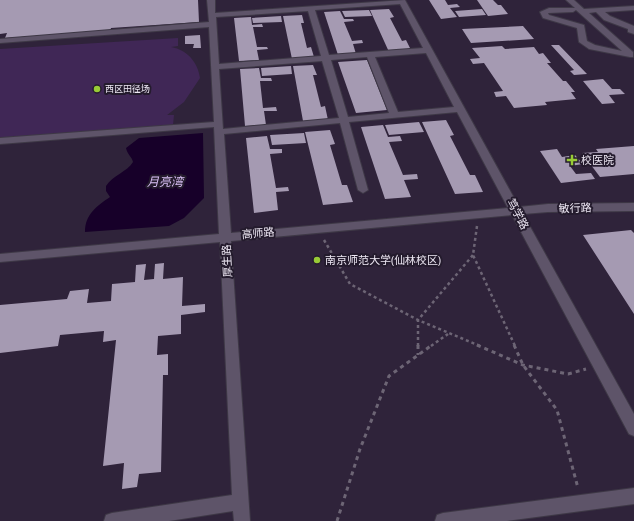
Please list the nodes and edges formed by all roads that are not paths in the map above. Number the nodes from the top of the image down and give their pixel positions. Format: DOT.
graph roads {
  1 [pos="211,0"];
  2 [pos="570,0"];
  3 [pos="402,1"];
  4 [pos="311,8"];
  5 [pos="634,8"];
  6 [pos="574,10"];
  7 [pos="598,10"];
  8 [pos="584,11"];
  9 [pos="212,20"];
  10 [pos="633,29"];
  11 [pos="0,41"];
  12 [pos="429,50"];
  13 [pos="370,55"];
  14 [pos="632,56"];
  15 [pos="327,58"];
  16 [pos="215,67"];
  17 [pos="461,109"];
  18 [pos="394,115"];
  19 [pos="344,120"];
  20 [pos="219,128"];
  21 [pos="0,141"];
  22 [pos="363,190"];
  23 [pos="634,207"];
  24 [pos="516,211"];
  25 [pos="225,236"];
  26 [pos="0,258"];
  27 [pos="634,429"];
  28 [pos="634,496"];
  29 [pos="241,502"];
  30 [pos="112,521"];
  31 [pos="242,521"];
  32 [pos="443,521"];
  1 -- 9 [label="street, 厚生路"];
  2 -- 8 [label="street"];
  3 -- 4 [label="street"];
  3 -- 12 [label="street, 笃学路"];
  4 -- 9 [label="street"];
  4 -- 15 [label="street"];
  5 -- 7 [label="street"];
  6 -- 14 [label="street"];
  7 -- 8 [label="street"];
  7 -- 10 [label="street"];
  8 -- 14 [label="street"];
  9 -- 11 [label="street"];
  9 -- 16 [label="street, 厚生路"];
  12 -- 13 [label="street"];
  12 -- 17 [label="street, 笃学路"];
  13 -- 15 [label="street"];
  13 -- 18 [label="street"];
  15 -- 16 [label="street"];
  15 -- 19 [label="street"];
  16 -- 20 [label="street, 厚生路"];
  17 -- 18 [label="street"];
  17 -- 24 [label="street, 笃学路"];
  18 -- 19 [label="street"];
  19 -- 20 [label="street"];
  19 -- 22 [label="street"];
  20 -- 21 [label="street"];
  20 -- 25 [label="street, 厚生路"];
  23 -- 24 [label="street, 敏行路"];
  24 -- 25 [label="street, 高师路"];
  24 -- 27 [label="street, 笃学路"];
  25 -- 26 [label="street, 高师路"];
  25 -- 29 [label="street, 厚生路"];
  28 -- 32 [label="street"];
  29 -- 30 [label="street"];
  29 -- 31 [label="street, 厚生路"];
}
